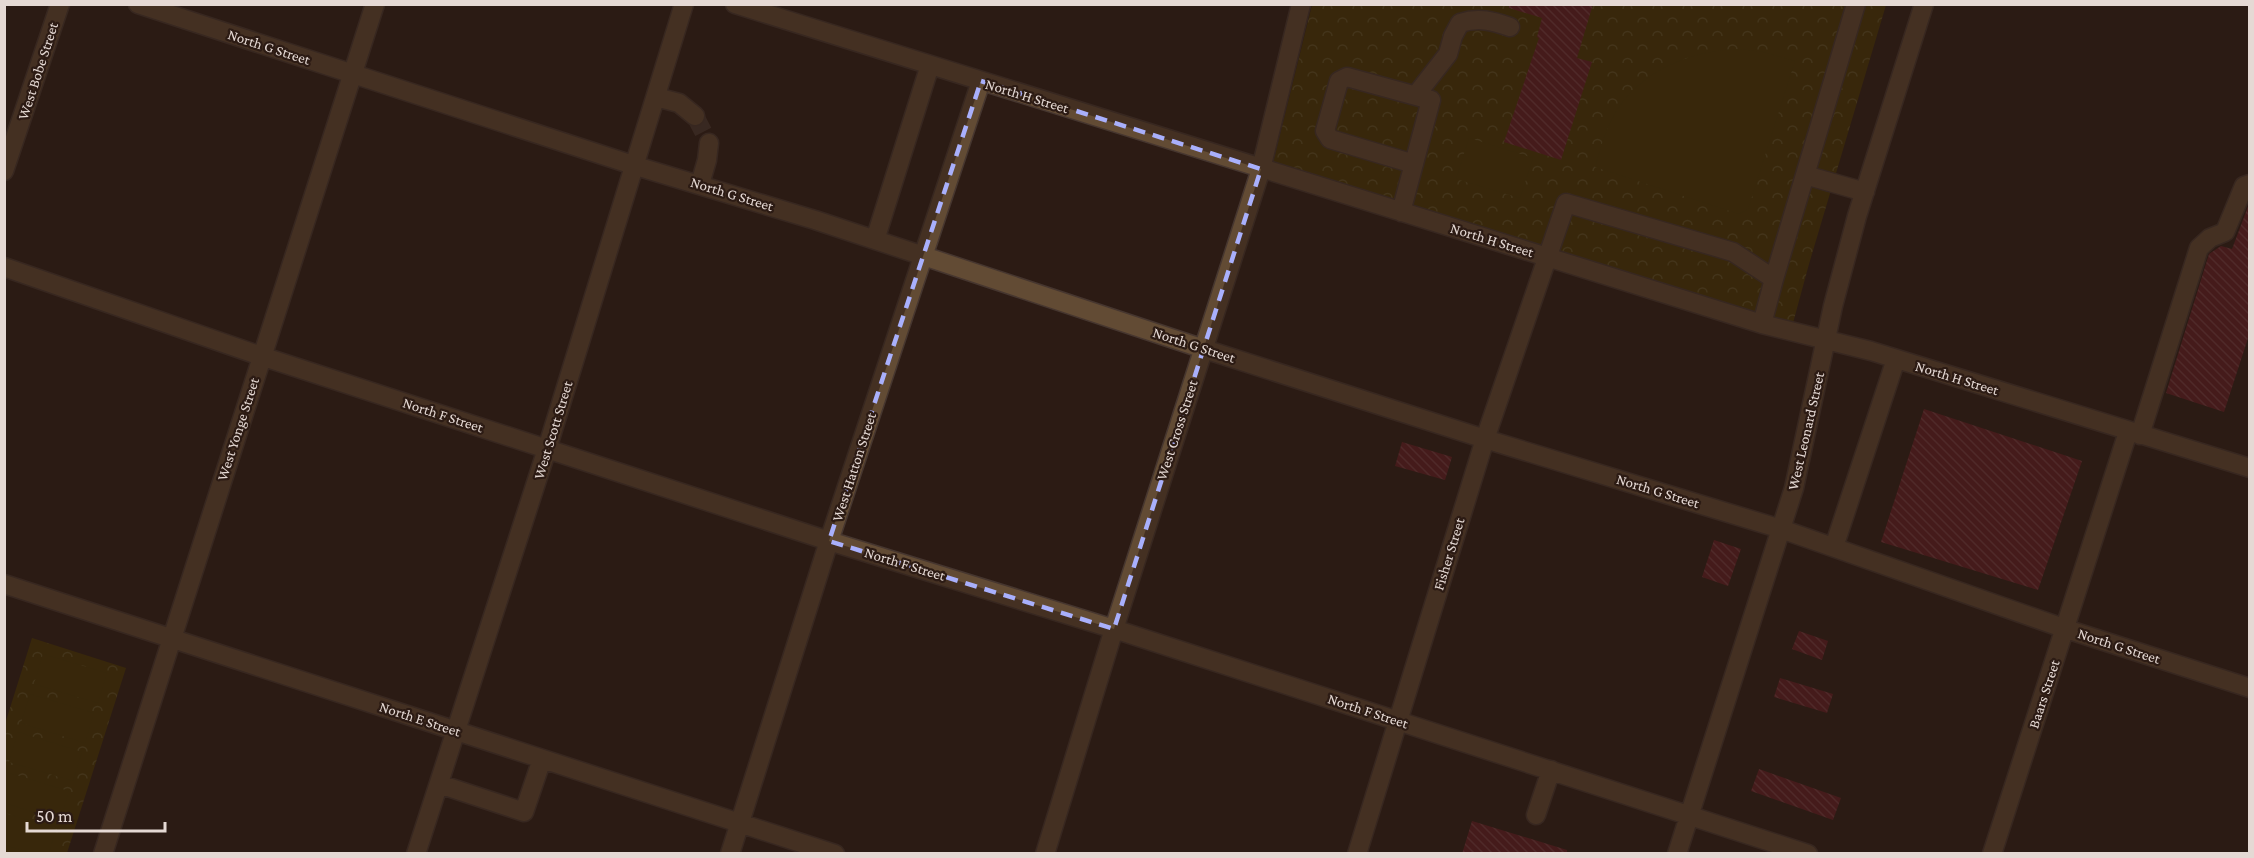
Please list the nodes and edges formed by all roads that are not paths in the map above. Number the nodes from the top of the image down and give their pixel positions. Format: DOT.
graph roads {
  1 [pos="60,4"];
  2 [pos="138,4"];
  3 [pos="375,4"];
  4 [pos="684,4"];
  5 [pos="735,4"];
  6 [pos="1301,4"];
  7 [pos="1856,4"];
  8 [pos="1924,4"];
  9 [pos="1510,27"];
  10 [pos="930,65"];
  11 [pos="353,74"];
  12 [pos="981,81"];
  13 [pos="1416,95"];
  14 [pos="656,97"];
  15 [pos="695,116"];
  16 [pos="709,143"];
  17 [pos="1414,164"];
  18 [pos="636,166"];
  19 [pos="1261,169"];
  20 [pos="4,171"];
  21 [pos="1805,175"];
  22 [pos="700,184"];
  23 [pos="2250,184"];
  24 [pos="1865,192"];
  25 [pos="1401,212"];
  26 [pos="875,240"];
  27 [pos="924,256"];
  28 [pos="1547,256"];
  29 [pos="4,267"];
  30 [pos="1774,279"];
  31 [pos="1762,324"];
  32 [pos="1826,340"];
  33 [pos="1203,349"];
  34 [pos="261,356"];
  35 [pos="1896,358"];
  36 [pos="2134,433"];
  37 [pos="1485,439"];
  38 [pos="547,449"];
  39 [pos="2250,468"];
  40 [pos="1781,529"];
  41 [pos="829,541"];
  42 [pos="1834,547"];
  43 [pos="4,584"];
  44 [pos="2066,628"];
  45 [pos="1114,629"];
  46 [pos="171,638"];
  47 [pos="2250,688"];
  48 [pos="1398,720"];
  49 [pos="457,731"];
  50 [pos="542,759"];
  51 [pos="1551,770"];
  52 [pos="439,784"];
  53 [pos="1536,815"];
  54 [pos="1690,815"];
  55 [pos="740,823"];
  56 [pos="102,854"];
  57 [pos="416,854"];
  58 [pos="730,854"];
  59 [pos="835,854"];
  60 [pos="1045,854"];
  61 [pos="1357,854"];
  62 [pos="1677,854"];
  63 [pos="1808,854"];
  64 [pos="1992,854"];
  1 -- 20 [label="street, West Bobe Street"];
  2 -- 11 [label="street, North G Street"];
  3 -- 11 [label="street, West Yonge Street"];
  4 -- 14 [label="street, West Scott Street"];
  5 -- 10 [label="street, North H Street"];
  6 -- 19 [label="street, West Cross Street"];
  7 -- 21 [label="street"];
  8 -- 24 [label="street, West Leonard Street"];
  9 -- 13 [label="street"];
  10 -- 12 [label="street, North H Street"];
  10 -- 26 [label="street"];
  11 -- 18 [label="street, North G Street"];
  11 -- 34 [label="street, West Yonge Street"];
  12 -- 19 [label="street, North H Street"];
  12 -- 27 [label="street, West Hatton Street"];
  13 -- 17 [label="street"];
  13 -- 17 [label="street"];
  14 -- 15 [label="street"];
  14 -- 18 [label="street, West Scott Street"];
  16 -- 22 [label="street"];
  17 -- 25 [label="street"];
  18 -- 22 [label="street, North G Street"];
  18 -- 38 [label="street, West Scott Street"];
  19 -- 25 [label="street, North H Street"];
  19 -- 33 [label="street, West Cross Street"];
  21 -- 24 [label="street"];
  21 -- 30 [label="street"];
  22 -- 26 [label="street, North G Street"];
  23 -- 36 [label="street, Baars Street"];
  24 -- 32 [label="street, West Leonard Street"];
  25 -- 28 [label="street, North H Street"];
  26 -- 27 [label="street, North G Street"];
  27 -- 33 [label="street, North G Street"];
  27 -- 41 [label="street, West Hatton Street"];
  28 -- 30 [label="street, Fisher Street"];
  28 -- 31 [label="street, North H Street"];
  28 -- 37 [label="street, Fisher Street"];
  29 -- 34 [label="street, North F Street"];
  30 -- 31 [label="street"];
  31 -- 32 [label="street, North H Street"];
  32 -- 35 [label="street, North H Street"];
  32 -- 40 [label="street, West Leonard Street"];
  33 -- 37 [label="street, North G Street"];
  33 -- 45 [label="street, West Cross Street"];
  34 -- 38 [label="street, North F Street"];
  34 -- 46 [label="street, West Yonge Street"];
  35 -- 36 [label="street, North H Street"];
  35 -- 42 [label="street"];
  36 -- 39 [label="street, North H Street"];
  36 -- 44 [label="street, Baars Street"];
  37 -- 40 [label="street, North G Street"];
  37 -- 48 [label="street, Fisher Street"];
  38 -- 41 [label="street, North F Street"];
  38 -- 49 [label="street, West Scott Street"];
  40 -- 42 [label="street, North G Street"];
  40 -- 54 [label="street, West Leonard Street"];
  41 -- 45 [label="street, North F Street"];
  41 -- 55 [label="street, West Hatton Street"];
  42 -- 44 [label="street, North G Street"];
  43 -- 46 [label="street, North E Street"];
  44 -- 47 [label="street, North G Street"];
  44 -- 64 [label="street, Baars Street"];
  45 -- 48 [label="street, North F Street"];
  45 -- 60 [label="street, West Cross Street"];
  46 -- 49 [label="street, North E Street"];
  46 -- 56 [label="street, West Yonge Street"];
  48 -- 51 [label="street, North F Street"];
  48 -- 61 [label="street, Fisher Street"];
  49 -- 50 [label="street, North E Street"];
  49 -- 52 [label="street, West Scott Street"];
  50 -- 52 [label="street"];
  50 -- 55 [label="street, North E Street"];
  51 -- 53 [label="street"];
  51 -- 54 [label="street, North F Street"];
  52 -- 57 [label="street, West Scott Street"];
  54 -- 62 [label="street, West Leonard Street"];
  54 -- 63 [label="street, North F Street"];
  55 -- 58 [label="street, West Hatton Street"];
  55 -- 59 [label="street, North E Street"];
}
